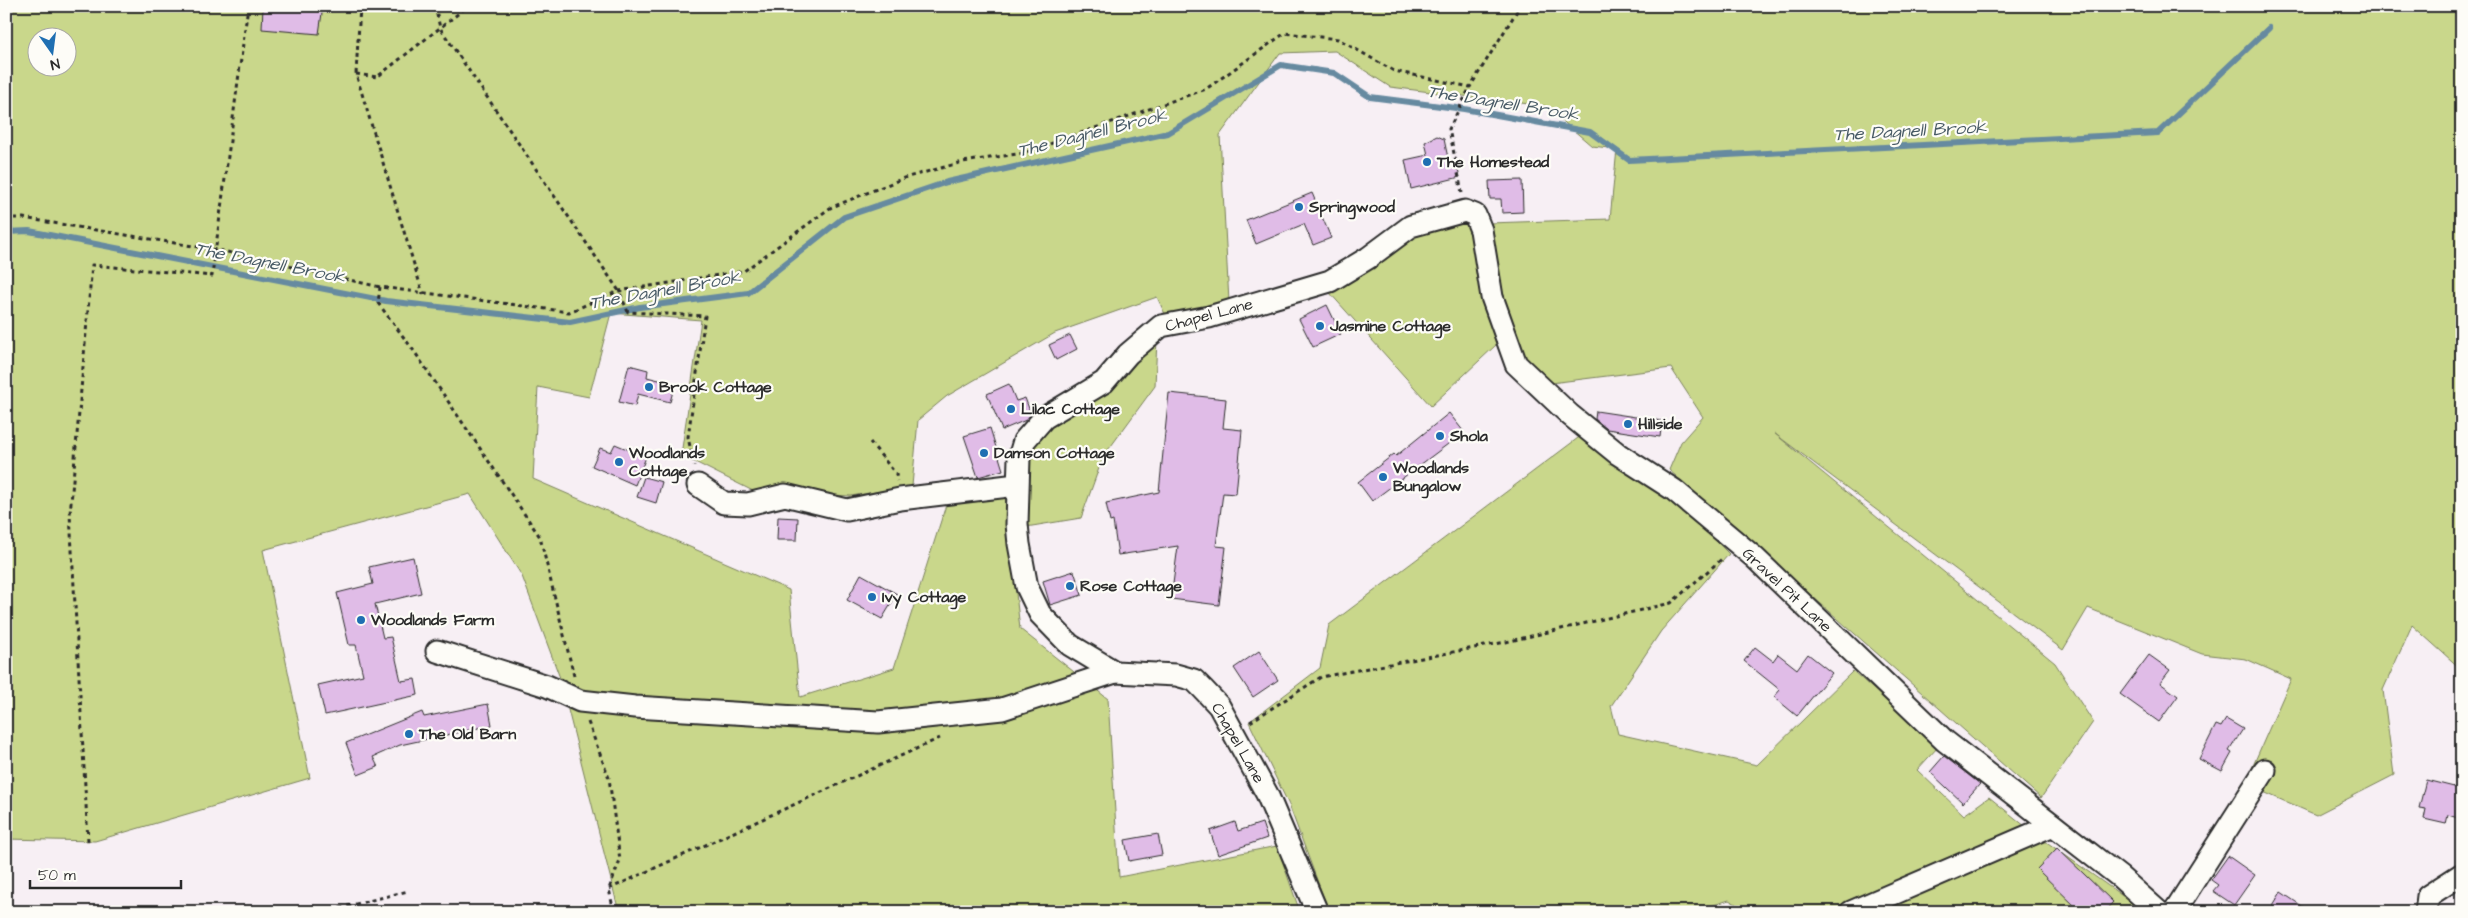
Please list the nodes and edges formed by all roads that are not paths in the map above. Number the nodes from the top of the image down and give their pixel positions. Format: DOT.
graph roads {
  1 [pos="1481,230"];
  2 [pos="698,485"];
  3 [pos="1017,485"];
  4 [pos="437,651"];
  5 [pos="1115,672"];
  6 [pos="2265,770"];
  7 [pos="2054,825"];
  8 [pos="2462,874"];
  9 [pos="1317,912"];
  10 [pos="1851,912"];
  11 [pos="2159,912"];
  12 [pos="2174,912"];
  13 [pos="2426,912"];
  1 -- 3 [label="street, Chapel Lane"];
  1 -- 7 [label="street, Gravel Pit Lane"];
  2 -- 3 [label="street"];
  3 -- 5 [label="street, Chapel Lane"];
  4 -- 5 [label="street"];
  5 -- 9 [label="street, Chapel Lane"];
  6 -- 12 [label="street"];
  7 -- 10 [label="street"];
  7 -- 11 [label="street, Gravel Pit Lane"];
  8 -- 13 [label="street"];
}
